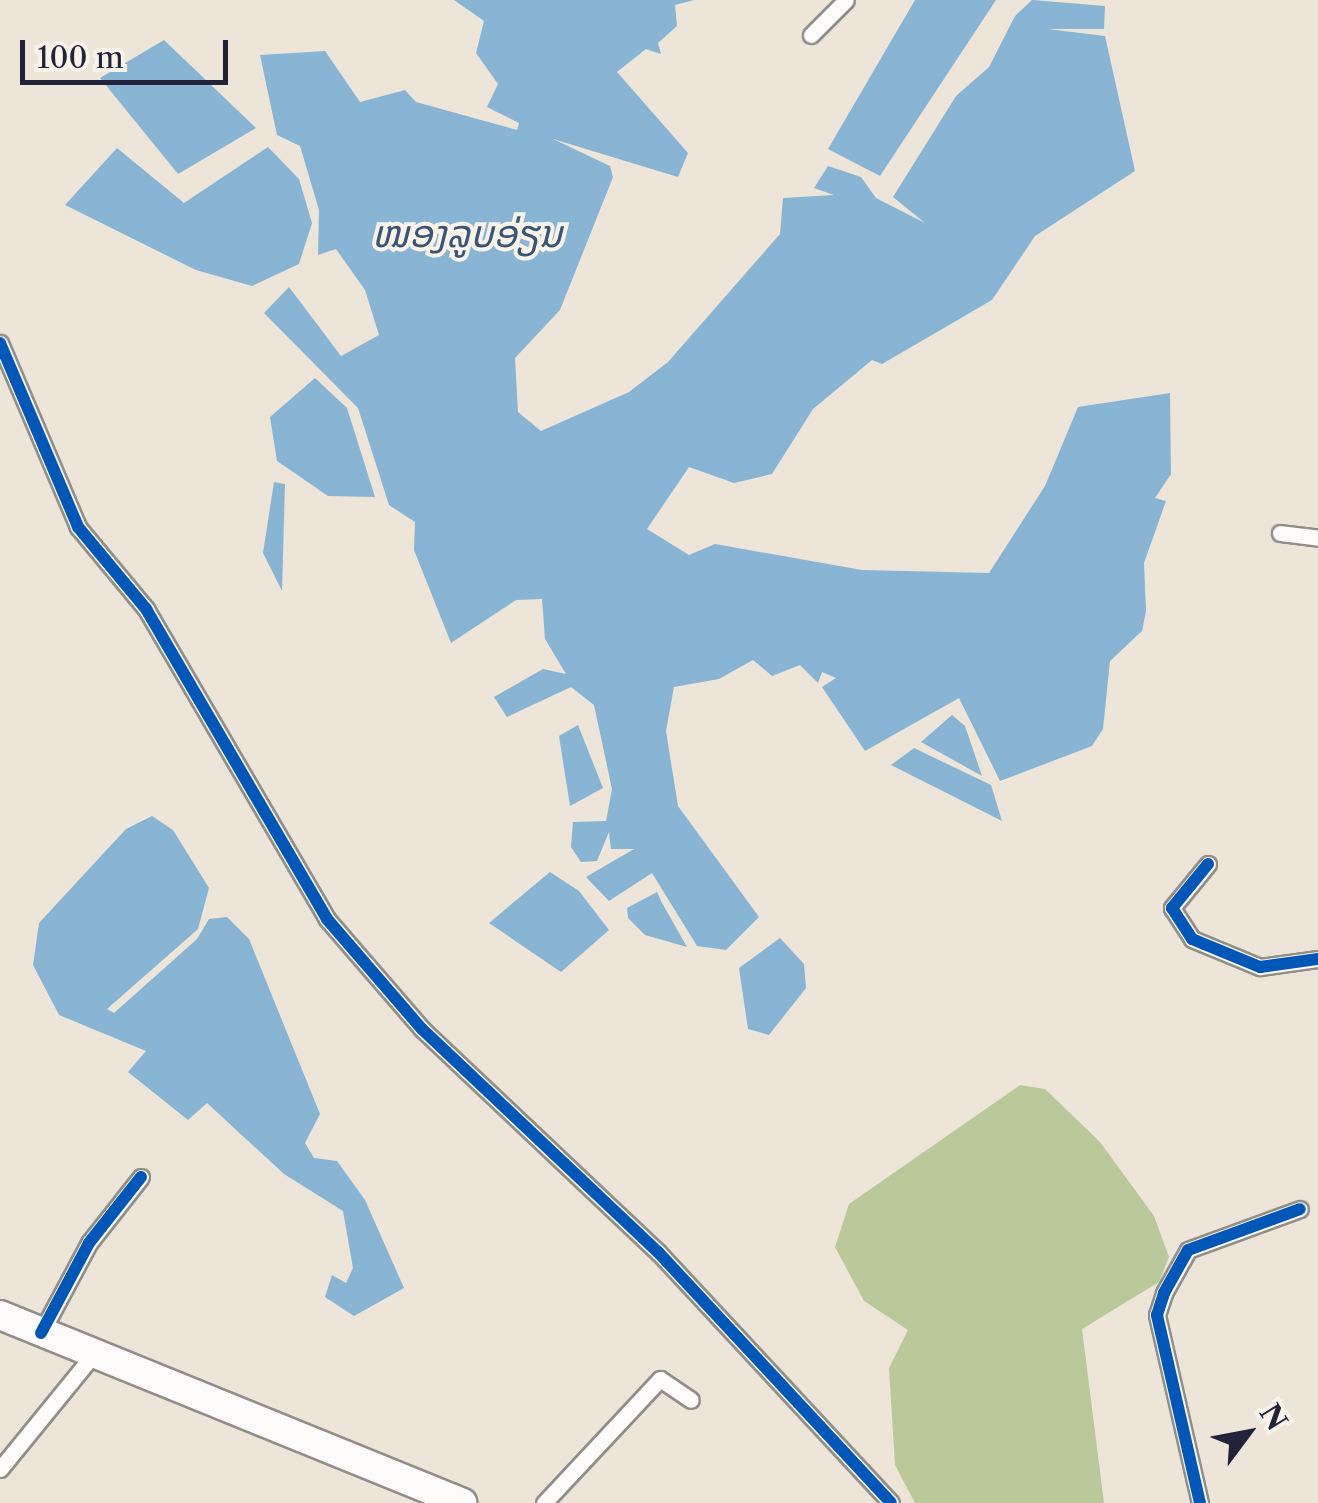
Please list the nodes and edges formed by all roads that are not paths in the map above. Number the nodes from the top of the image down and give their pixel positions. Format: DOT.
graph roads {
  1 [pos="846,0"];
  2 [pos="812,35"];
  3 [pos="0,344"];
  4 [pos="1280,533"];
  5 [pos="1318,538"];
  6 [pos="1208,864"];
  7 [pos="1318,959"];
  8 [pos="141,1177"];
  9 [pos="1300,1209"];
  10 [pos="0,1315"];
  11 [pos="42,1333"];
  12 [pos="94,1356"];
  13 [pos="691,1400"];
  14 [pos="0,1469"];
  15 [pos="452,1501"];
  16 [pos="544,1503"];
  17 [pos="891,1503"];
  18 [pos="1200,1503"];
  1 -- 2 [label="street"];
  3 -- 17 [label="street"];
  4 -- 5 [label="street"];
  6 -- 7 [label="street"];
  8 -- 11 [label="street"];
  9 -- 18 [label="street"];
  10 -- 11 [label="highway"];
  11 -- 12 [label="highway"];
  12 -- 14 [label="street"];
  12 -- 15 [label="highway"];
  13 -- 16 [label="street"];
}
